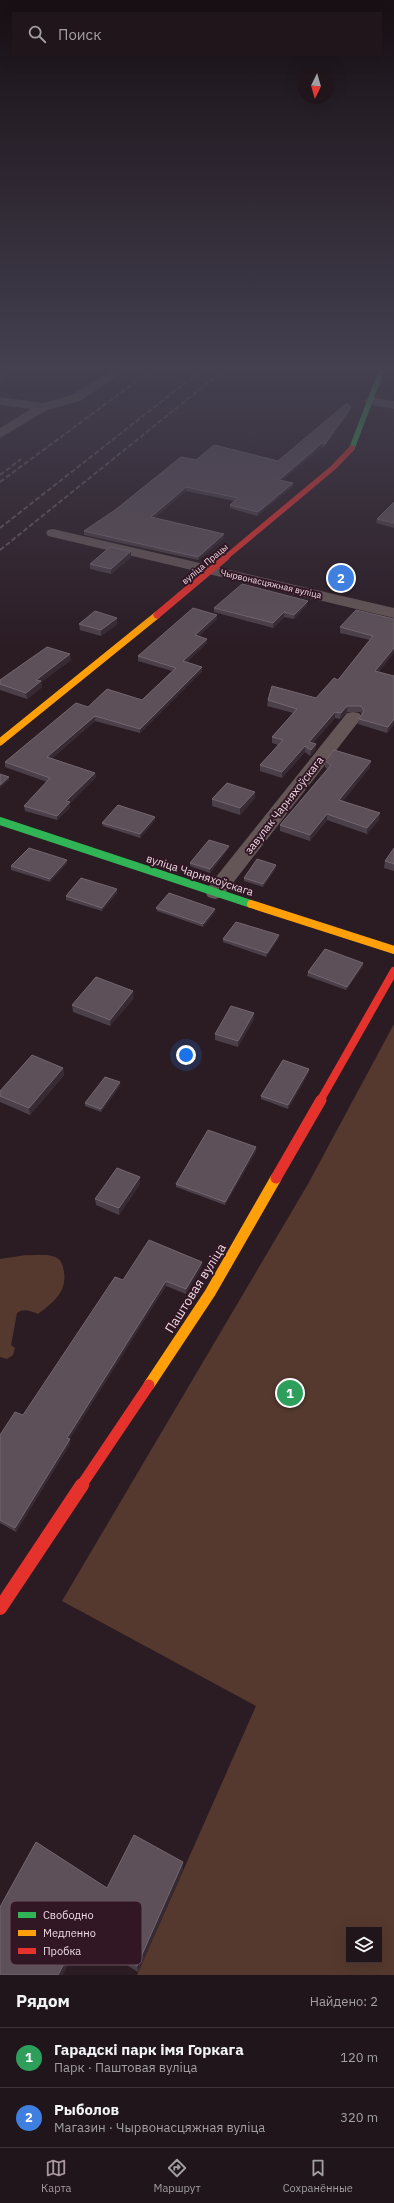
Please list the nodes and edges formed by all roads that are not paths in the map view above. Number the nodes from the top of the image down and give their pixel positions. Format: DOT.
graph roads {
  1 [pos="340,461"];
  2 [pos="54,533"];
  3 [pos="213,570"];
  4 [pos="394,613"];
  5 [pos="353,717"];
  6 [pos="0,742"];
  7 [pos="0,820"];
  8 [pos="215,892"];
  9 [pos="394,950"];
  10 [pos="394,970"];
  11 [pos="0,1608"];
  1 -- 3 [label="main road, вуліца Працы"];
  2 -- 3 [label="street, Чырвонасцяжная вуліца"];
  3 -- 4 [label="street, Чырвонасцяжная вуліца"];
  3 -- 6 [label="main road, вуліца Працы"];
  5 -- 8 [label="street, завулак Чарняхоўскага"];
  7 -- 8 [label="main road, вуліца Чарняхоўскага"];
  8 -- 9 [label="main road, вуліца Чарняхоўскага"];
  10 -- 11 [label="main road, Паштовая вуліца"];
}
